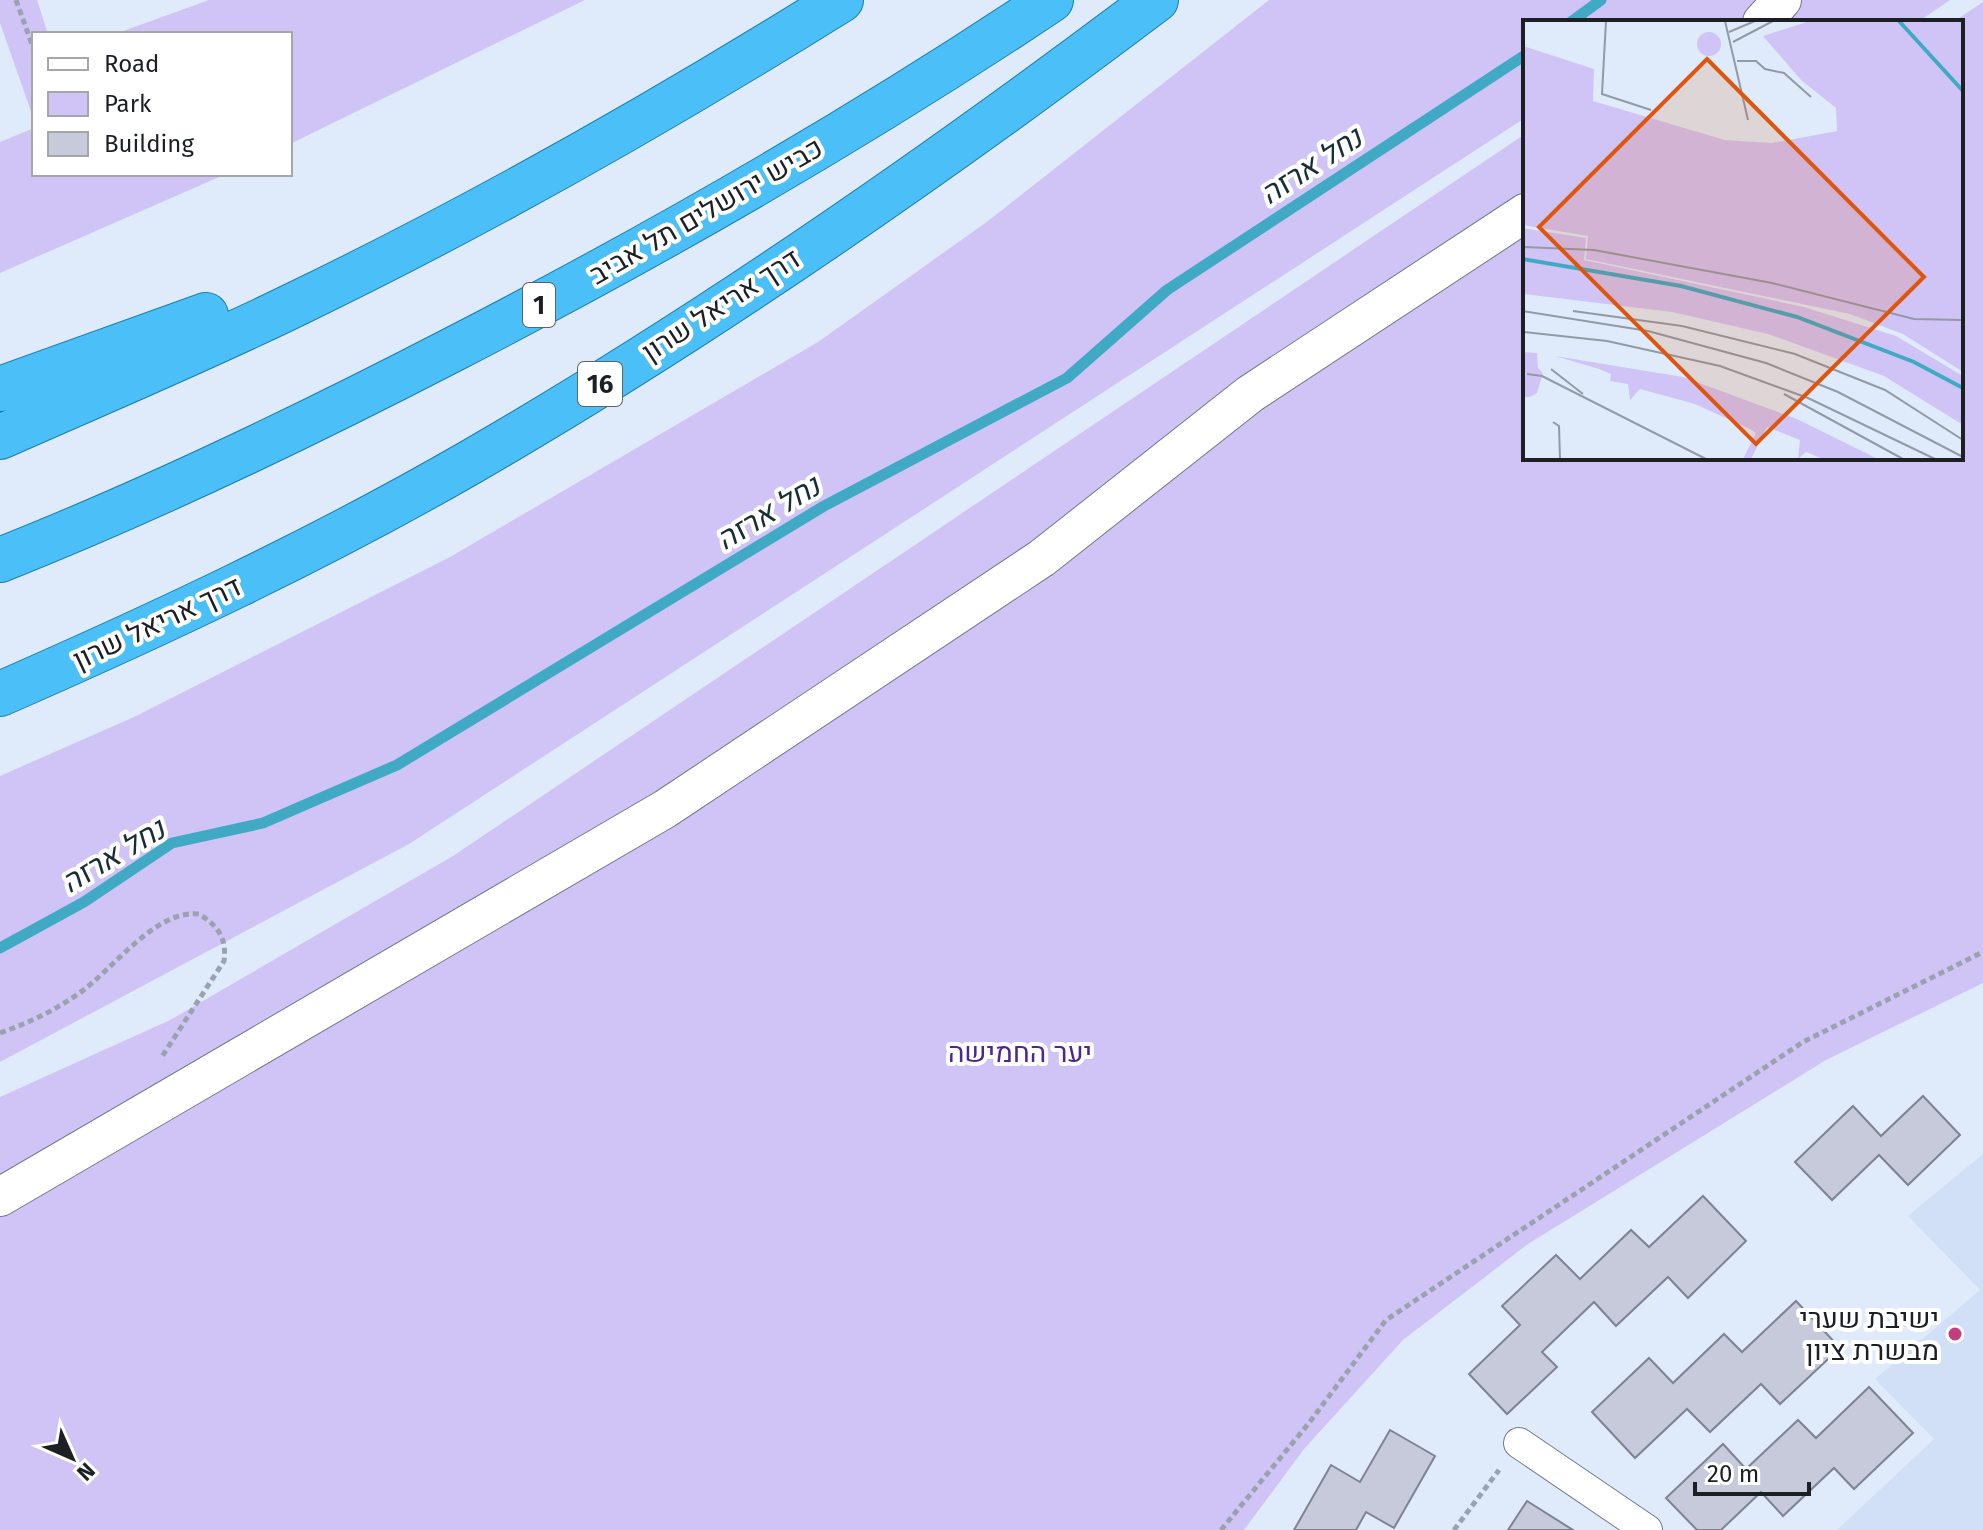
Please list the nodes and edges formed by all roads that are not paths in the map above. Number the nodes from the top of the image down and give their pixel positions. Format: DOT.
graph roads {
  1 [pos="841,0"];
  2 [pos="1051,0"];
  3 [pos="1156,0"];
  4 [pos="1782,0"];
  5 [pos="1764,20"];
  6 [pos="642,119"];
  7 [pos="1523,214"];
  8 [pos="0,389"];
  9 [pos="0,437"];
  10 [pos="0,560"];
  11 [pos="0,694"];
  12 [pos="0,1197"];
  13 [pos="1519,1443"];
  14 [pos="1647,1530"];
  1 -- 6 [label="highway"];
  2 -- 10 [label="highway, כביש ירושלים תל אביב / 1"];
  3 -- 11 [label="highway, דרך אריאל שרון / 16"];
  4 -- 5 [label="street"];
  6 -- 8 [label="highway"];
  6 -- 9 [label="highway"];
  7 -- 12 [label="street"];
  13 -- 14 [label="street"];
}
